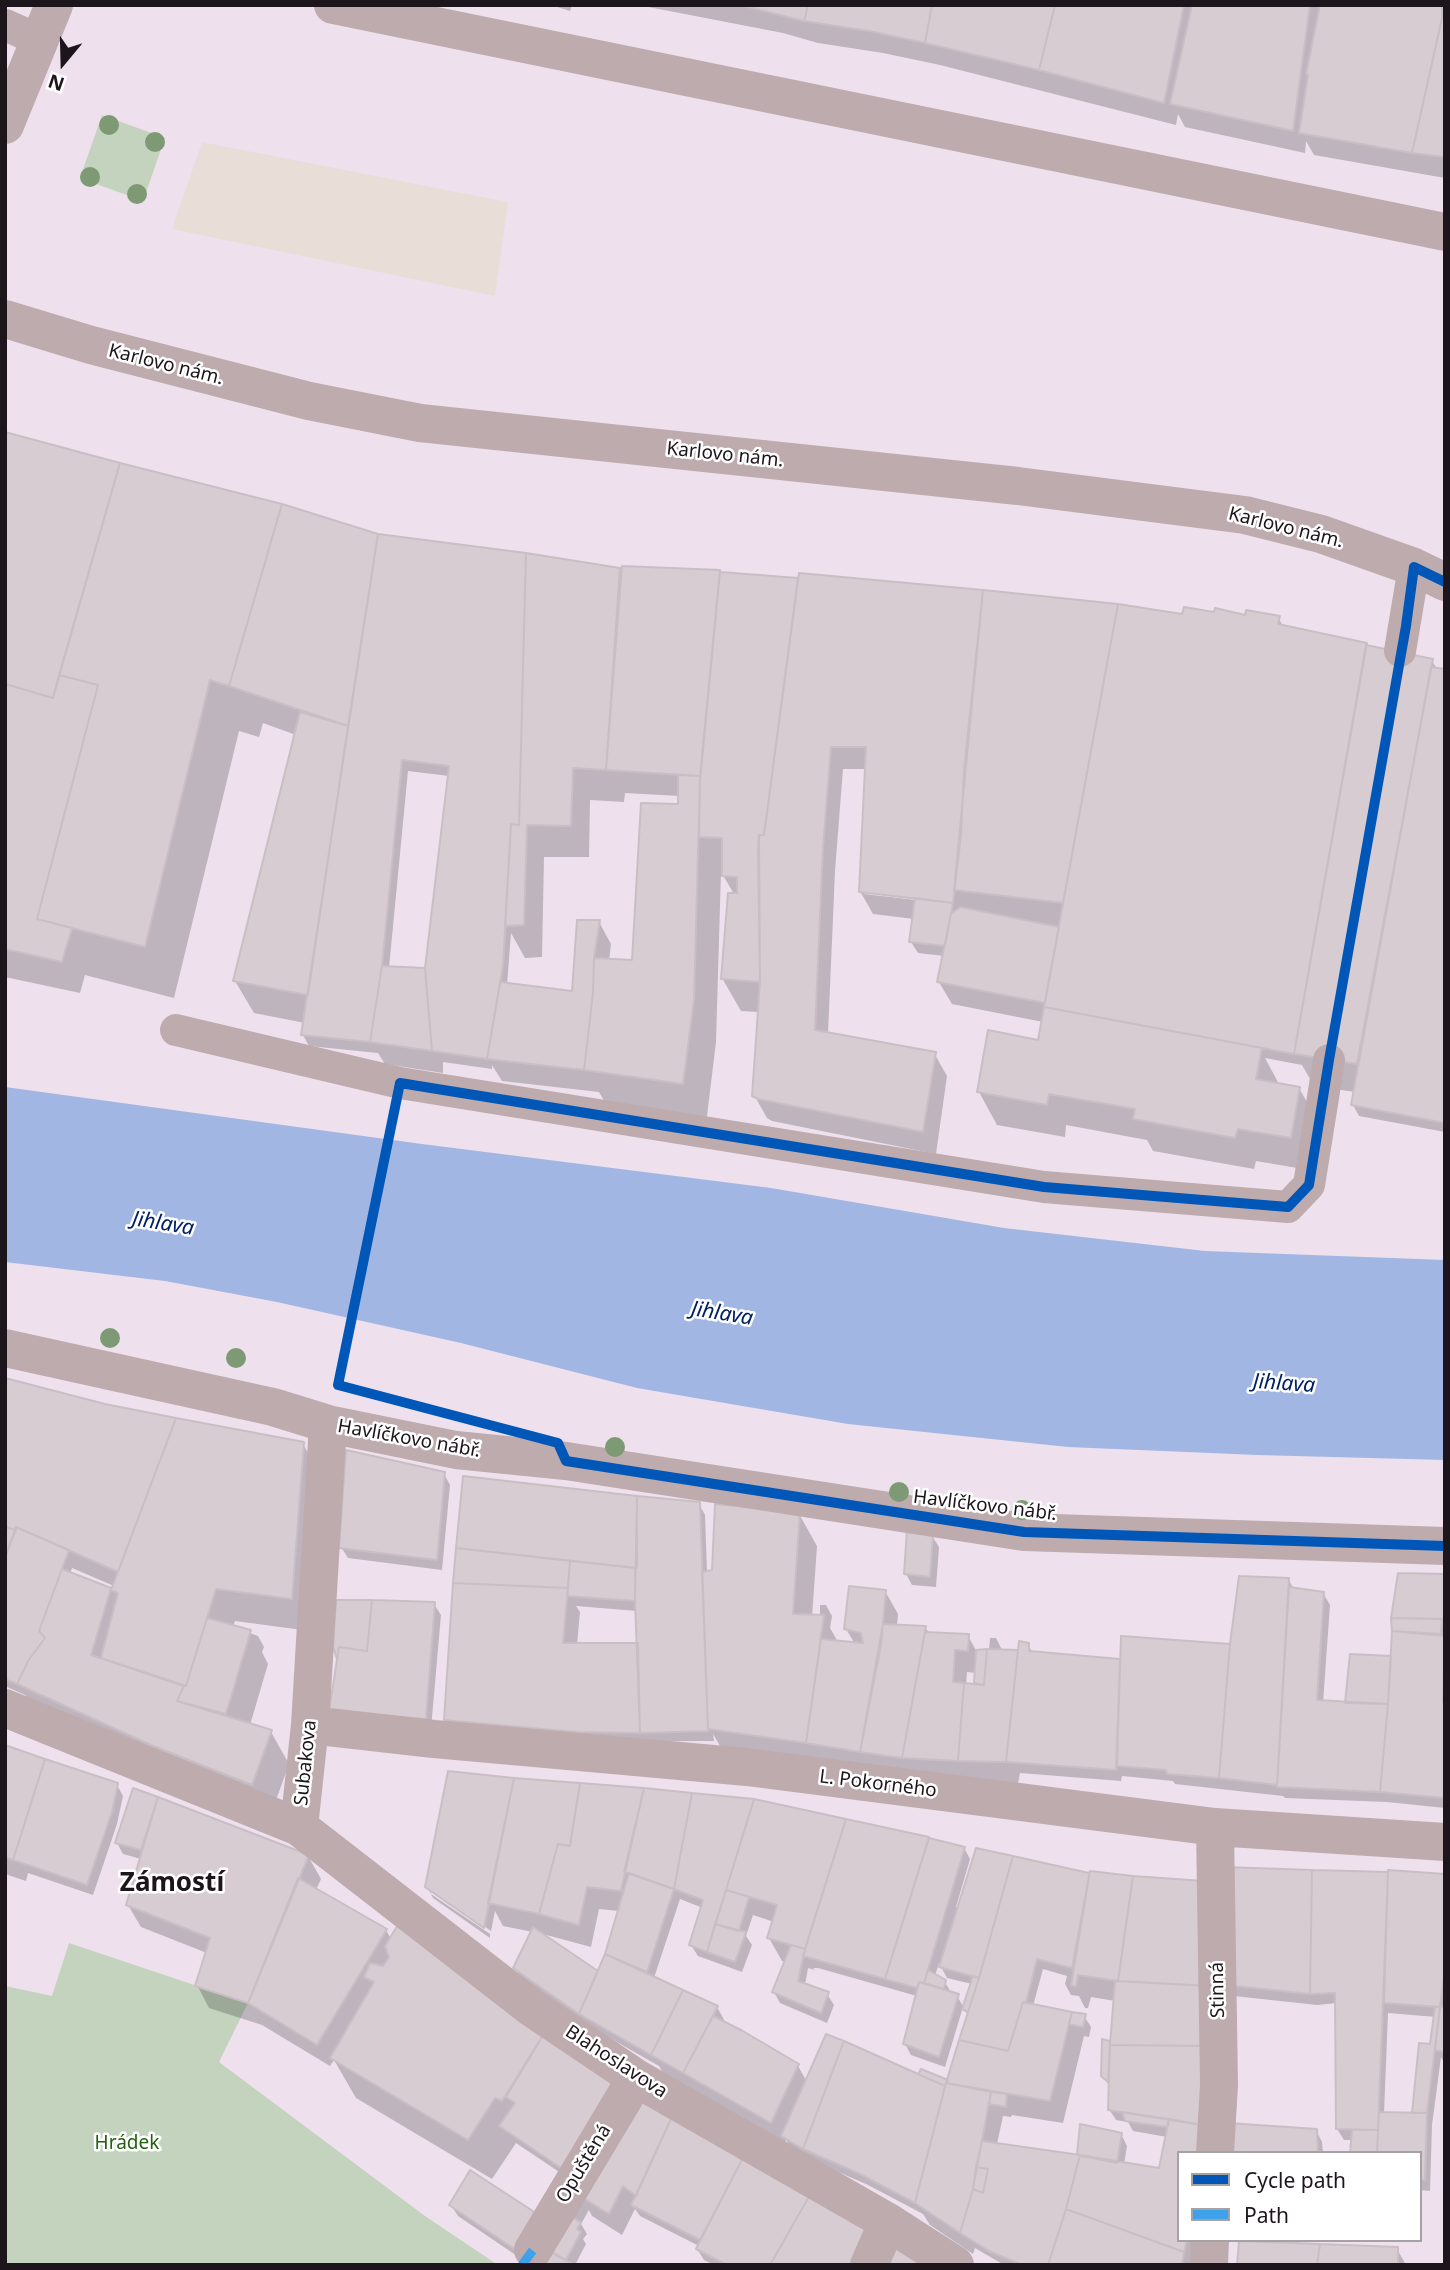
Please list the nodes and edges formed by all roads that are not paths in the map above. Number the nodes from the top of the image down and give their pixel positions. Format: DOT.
graph roads {
  1 [pos="54,5"];
  2 [pos="332,5"];
  3 [pos="22,33"];
  4 [pos="5,125"];
  5 [pos="1445,232"];
  6 [pos="5,319"];
  7 [pos="1429,574"];
  8 [pos="1400,651"];
  9 [pos="176,1030"];
  10 [pos="1329,1060"];
  11 [pos="5,1348"];
  12 [pos="328,1424"];
  13 [pos="1445,1546"];
  14 [pos="5,1708"];
  15 [pos="310,1725"];
  16 [pos="299,1827"];
  17 [pos="1215,1827"];
  18 [pos="1445,1842"];
  19 [pos="636,2078"];
  20 [pos="1215,2151"];
  21 [pos="888,2222"];
  22 [pos="1210,2242"];
  23 [pos="533,2250"];
  24 [pos="869,2265"];
  25 [pos="955,2265"];
  26 [pos="1209,2265"];
  1 -- 3 [label="street"];
  2 -- 5 [label="street"];
  3 -- 4 [label="street"];
  6 -- 7 [label="street, Karlovo nám."];
  7 -- 8 [label="lane"];
  9 -- 10 [label="lane"];
  11 -- 12 [label="street, Havlíčkovo nábř."];
  12 -- 13 [label="street, Havlíčkovo nábř."];
  12 -- 15 [label="street, Subakova"];
  14 -- 16 [label="street, Subakova"];
  15 -- 16 [label="street, Subakova"];
  15 -- 17 [label="street, L. Pokorného"];
  16 -- 19 [label="street, Blahoslavova"];
  17 -- 18 [label="street, L. Pokorného"];
  17 -- 20 [label="street, Stinná"];
  19 -- 21 [label="street, Blahoslavova"];
  19 -- 23 [label="street, Opuštěná"];
  21 -- 24 [label="street"];
  21 -- 25 [label="street, Blahoslavova"];
  22 -- 26 [label="street"];
}
